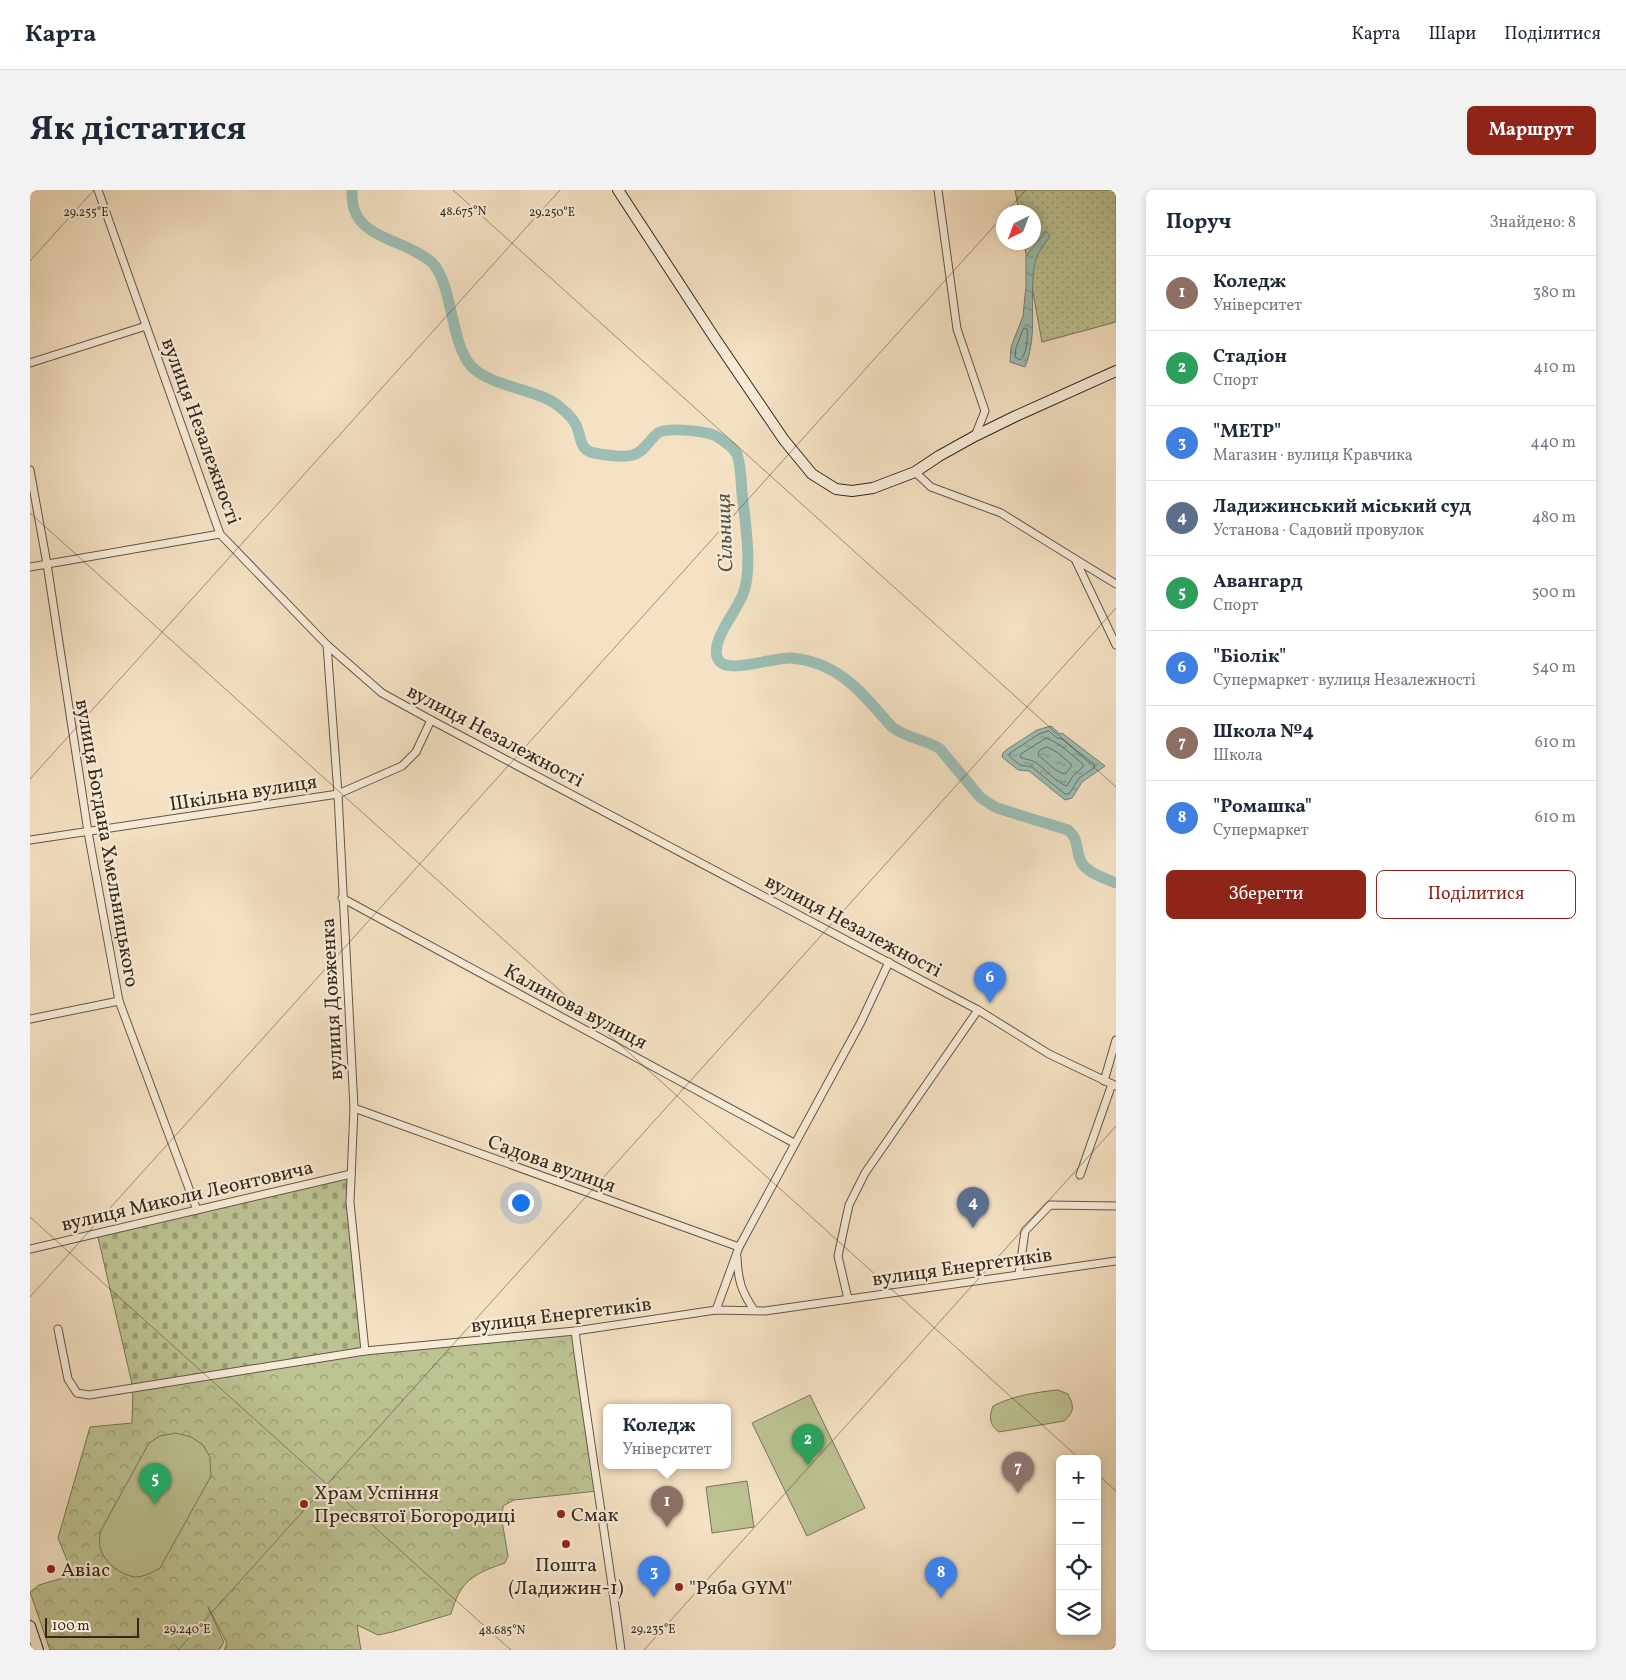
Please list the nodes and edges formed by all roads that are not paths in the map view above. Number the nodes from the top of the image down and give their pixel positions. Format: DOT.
graph roads {
  1 [pos="98,190"];
  2 [pos="618,190"];
  3 [pos="938,190"];
  4 [pos="146,326"];
  5 [pos="30,363"];
  6 [pos="1116,371"];
  7 [pos="975,436"];
  8 [pos="30,470"];
  9 [pos="915,472"];
  10 [pos="220,534"];
  11 [pos="1075,559"];
  12 [pos="47,564"];
  13 [pos="30,567"];
  14 [pos="1116,584"];
  15 [pos="327,645"];
  16 [pos="1116,646"];
  17 [pos="431,720"];
  18 [pos="338,794"];
  19 [pos="88,832"];
  20 [pos="30,840"];
  21 [pos="342,898"];
  22 [pos="889,962"];
  23 [pos="119,1001"];
  24 [pos="978,1010"];
  25 [pos="30,1019"];
  26 [pos="1116,1040"];
  27 [pos="1104,1081"];
  28 [pos="1114,1085"];
  29 [pos="354,1108"];
  30 [pos="794,1143"];
  31 [pos="351,1174"];
  32 [pos="1080,1176"];
  33 [pos="1116,1206"];
  34 [pos="197,1210"];
  35 [pos="30,1249"];
  36 [pos="738,1251"];
  37 [pos="1116,1261"];
  38 [pos="1019,1274"];
  39 [pos="848,1299"];
  40 [pos="716,1310"];
  41 [pos="754,1310"];
  42 [pos="58,1329"];
  43 [pos="576,1331"];
  44 [pos="365,1351"];
  45 [pos="30,1626"];
  46 [pos="38,1650"];
  47 [pos="621,1650"];
  1 -- 4 [label="street, вулиця Незалежності"];
  2 -- 9 [label="street"];
  3 -- 7 [label="street"];
  4 -- 5 [label="street"];
  4 -- 10 [label="street, вулиця Незалежності"];
  6 -- 7 [label="street"];
  7 -- 9 [label="street"];
  8 -- 12 [label="street, вулиця Богдана Хмельницького"];
  9 -- 11 [label="street"];
  10 -- 12 [label="street"];
  10 -- 15 [label="street, вулиця Незалежності"];
  11 -- 14 [label="street"];
  11 -- 16 [label="street"];
  12 -- 13 [label="street"];
  12 -- 19 [label="street, вулиця Богдана Хмельницького"];
  15 -- 17 [label="street, вулиця Незалежності"];
  15 -- 18 [label="street, вулиця Довженка"];
  17 -- 18 [label="street, Шкільна вулиця"];
  17 -- 22 [label="street, вулиця Незалежності"];
  18 -- 19 [label="street, Шкільна вулиця"];
  18 -- 21 [label="street, вулиця Довженка"];
  19 -- 20 [label="street, Шкільна вулиця"];
  19 -- 23 [label="street, вулиця Богдана Хмельницького"];
  21 -- 29 [label="street, вулиця Довженка"];
  21 -- 30 [label="street, Калинова вулиця"];
  22 -- 24 [label="street, вулиця Незалежності"];
  22 -- 30 [label="street"];
  23 -- 25 [label="street"];
  23 -- 34 [label="street, вулиця Богдана Хмельницького"];
  24 -- 27 [label="street, вулиця Незалежності"];
  24 -- 39 [label="street"];
  26 -- 27 [label="street"];
  27 -- 28 [label="street, вулиця Незалежності"];
  28 -- 32 [label="street"];
  29 -- 31 [label="street, вулиця Довженка"];
  29 -- 36 [label="street, Садова вулиця"];
  30 -- 36 [label="street"];
  31 -- 34 [label="street, вулиця Миколи Леонтовича"];
  31 -- 44 [label="street, вулиця Довженка"];
  33 -- 38 [label="street"];
  34 -- 35 [label="street, вулиця Миколи Леонтовича"];
  36 -- 40 [label="street"];
  36 -- 41 [label="street"];
  37 -- 38 [label="street, вулиця Енергетиків"];
  38 -- 39 [label="street, вулиця Енергетиків"];
  39 -- 41 [label="street, вулиця Енергетиків"];
  40 -- 41 [label="street, вулиця Енергетиків"];
  40 -- 43 [label="street, вулиця Енергетиків"];
  42 -- 44 [label="street, вулиця Енергетиків"];
  43 -- 44 [label="street, вулиця Енергетиків"];
  43 -- 47 [label="street"];
  45 -- 46 [label="street"];
}
